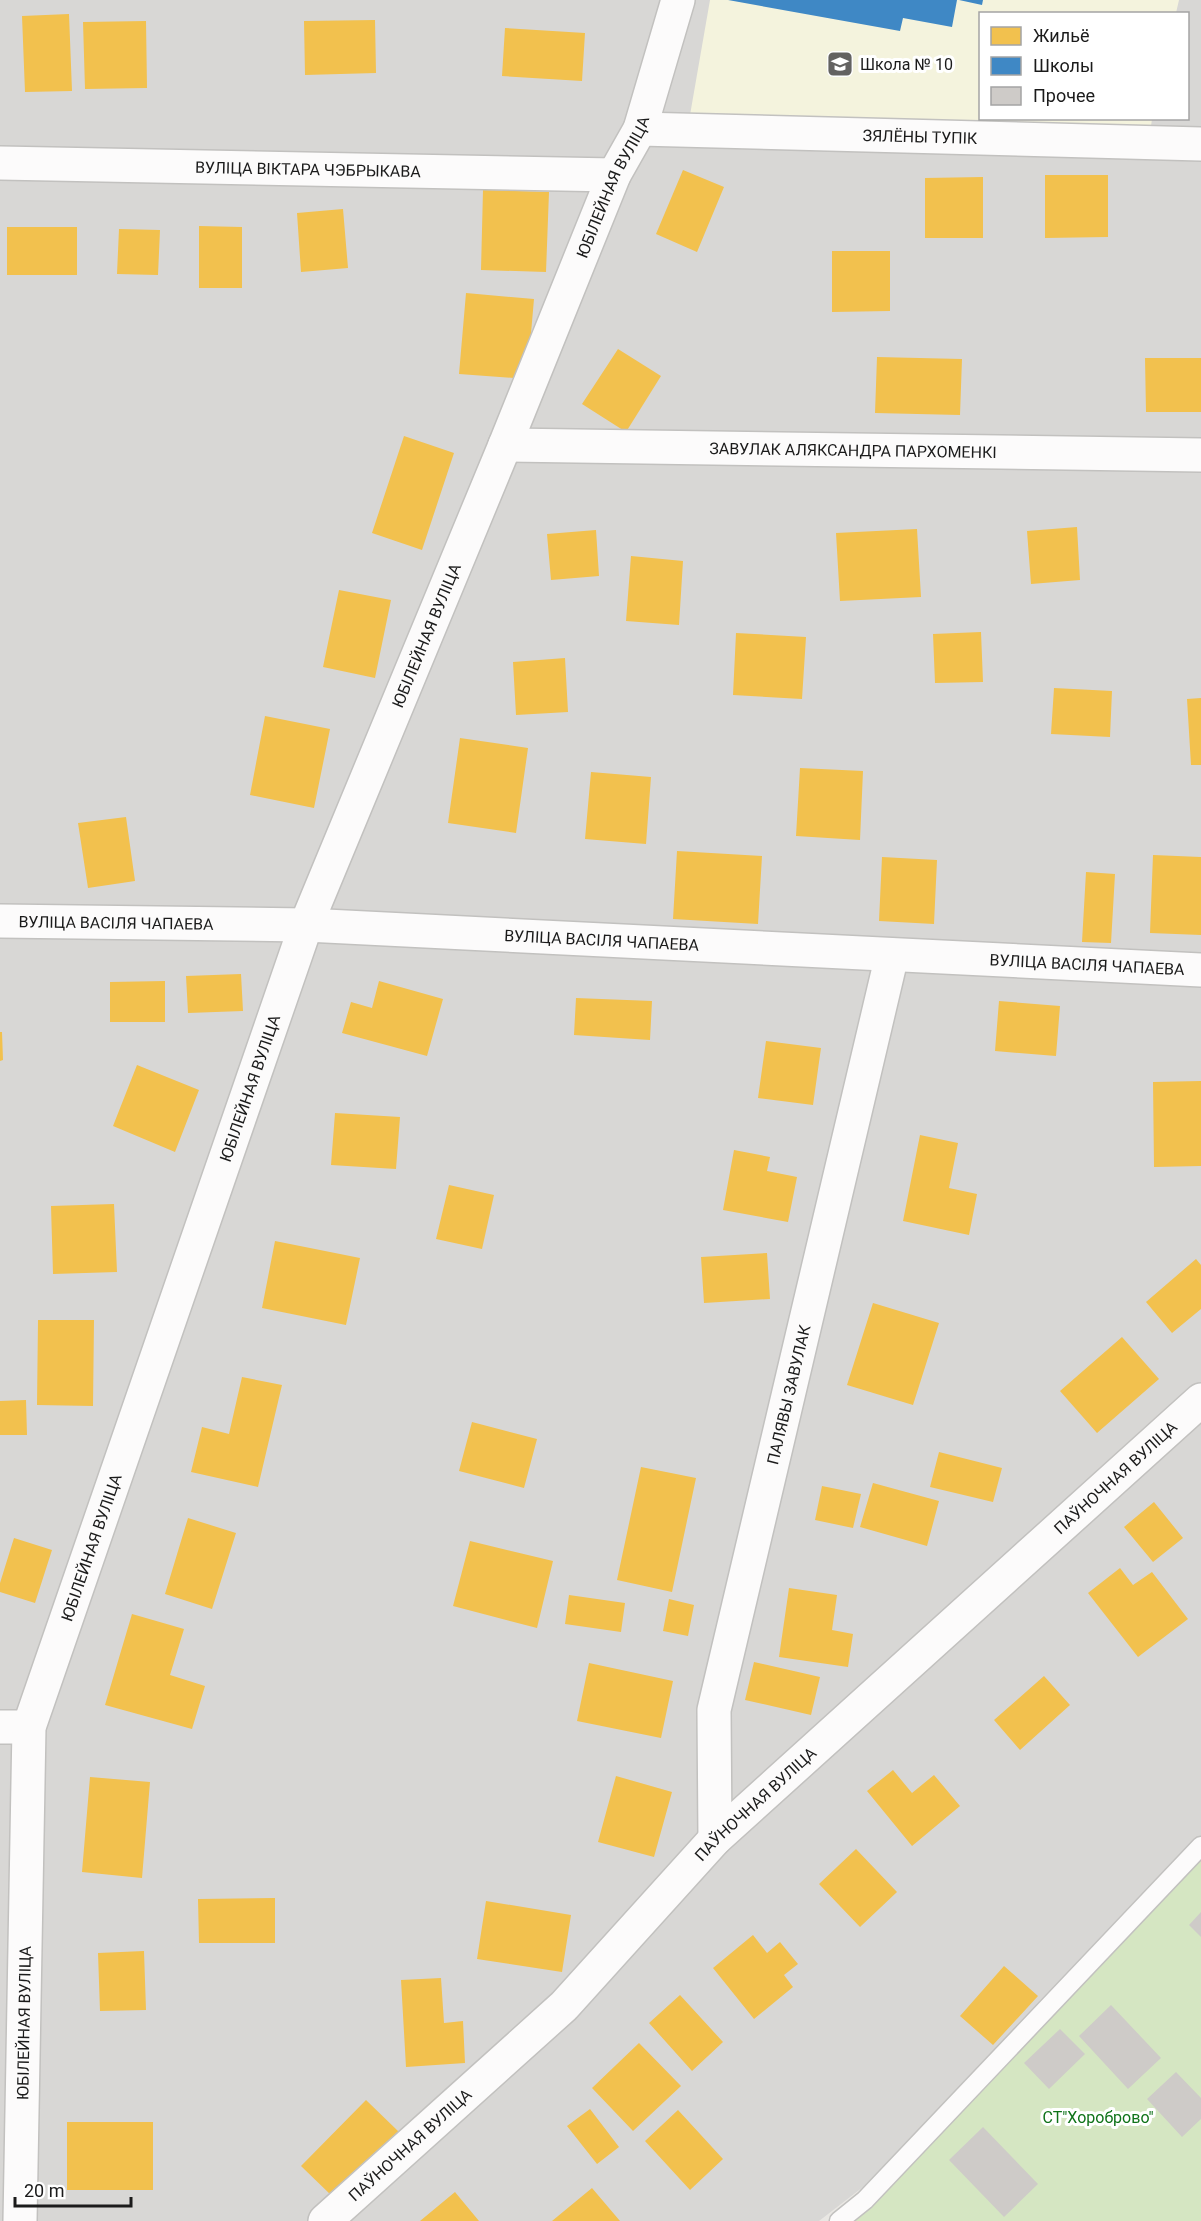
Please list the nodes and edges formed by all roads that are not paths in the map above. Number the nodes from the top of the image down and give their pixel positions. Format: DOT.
graph roads {
  1 [pos="678,0"];
  2 [pos="640,129"];
  3 [pos="1201,144"];
  4 [pos="0,163"];
  5 [pos="614,175"];
  6 [pos="505,445"];
  7 [pos="1201,455"];
  8 [pos="0,921"];
  9 [pos="306,925"];
  10 [pos="892,955"];
  11 [pos="1201,969"];
  12 [pos="1201,1400"];
  13 [pos="14,1727"];
  14 [pos="716,1839"];
  15 [pos="1201,1846"];
  16 [pos="20,2221"];
  17 [pos="325,2221"];
  18 [pos="839,2221"];
  1 -- 2 [label="street, ЮБІЛЕЙНАЯ ВУЛІЦА"];
  2 -- 3 [label="street, ЗЯЛЁНЫ ТУПІК"];
  2 -- 5 [label="street, ЮБІЛЕЙНАЯ ВУЛІЦА"];
  4 -- 5 [label="street, ВУЛІЦА ВІКТАРА ЧЭБРЫКАВА"];
  5 -- 6 [label="street, ЮБІЛЕЙНАЯ ВУЛІЦА"];
  6 -- 7 [label="street, ЗАВУЛАК АЛЯКСАНДРА ПАРХОМЕНКІ"];
  6 -- 9 [label="street, ЮБІЛЕЙНАЯ ВУЛІЦА"];
  8 -- 9 [label="street, ВУЛІЦА ВАСІЛЯ ЧАПАЕВА"];
  9 -- 10 [label="street, ВУЛІЦА ВАСІЛЯ ЧАПАЕВА"];
  9 -- 13 [label="street, ЮБІЛЕЙНАЯ ВУЛІЦА"];
  10 -- 11 [label="street, ВУЛІЦА ВАСІЛЯ ЧАПАЕВА"];
  10 -- 14 [label="street, ПАЛЯВЫ ЗАВУЛАК"];
  12 -- 14 [label="street, ПАЎНОЧНАЯ ВУЛІЦА"];
  13 -- 16 [label="street, ЮБІЛЕЙНАЯ ВУЛІЦА"];
  14 -- 17 [label="street, ПАЎНОЧНАЯ ВУЛІЦА"];
  15 -- 18 [label="lane"];
}
